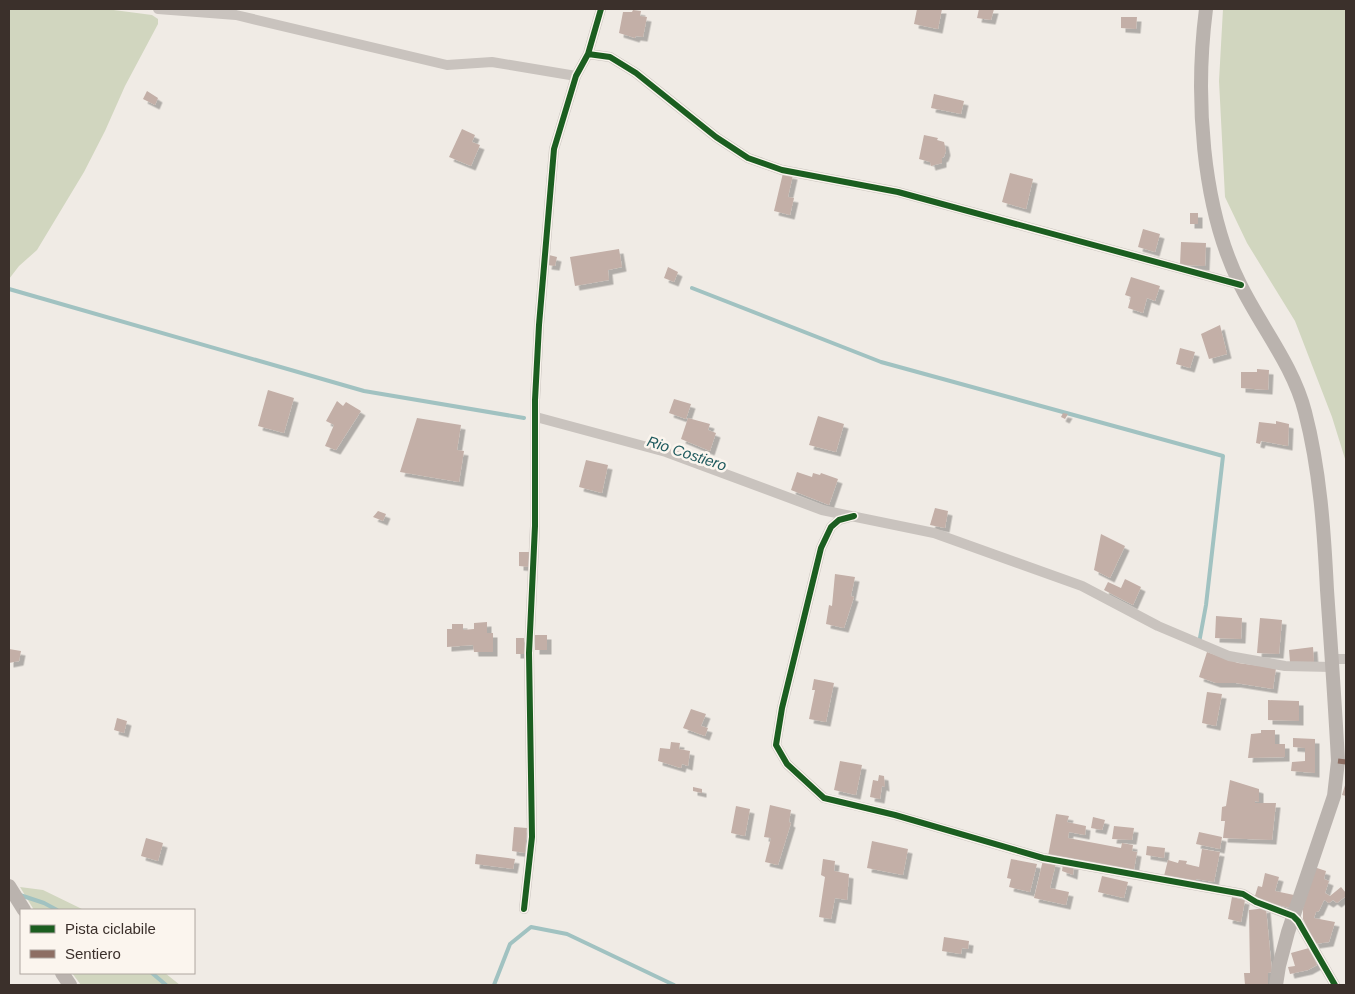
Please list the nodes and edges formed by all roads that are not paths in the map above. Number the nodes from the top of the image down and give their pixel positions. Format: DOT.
graph roads {
  1 [pos="158,9"];
  2 [pos="601,9"];
  3 [pos="1206,9"];
  4 [pos="588,54"];
  5 [pos="576,76"];
  6 [pos="1241,286"];
  7 [pos="536,417"];
  8 [pos="854,516"];
  9 [pos="1346,659"];
  10 [pos="1332,663"];
  11 [pos="10,888"];
  12 [pos="21,906"];
  13 [pos="524,909"];
  14 [pos="1293,916"];
  15 [pos="63,974"];
  16 [pos="70,985"];
  17 [pos="1276,985"];
  18 [pos="1335,985"];
  1 -- 5 [label="street"];
  2 -- 4 [label="street"];
  3 -- 6 [label="main road"];
  4 -- 5 [label="street"];
  4 -- 6 [label="street"];
  5 -- 7 [label="street"];
  6 -- 10 [label="main road"];
  7 -- 8 [label="street"];
  7 -- 13 [label="street"];
  8 -- 10 [label="street"];
  8 -- 14 [label="street"];
  9 -- 10 [label="street"];
  10 -- 14 [label="main road"];
  11 -- 12 [label="main road"];
  14 -- 17 [label="main road"];
  14 -- 18 [label="street"];
  15 -- 16 [label="main road"];
}
